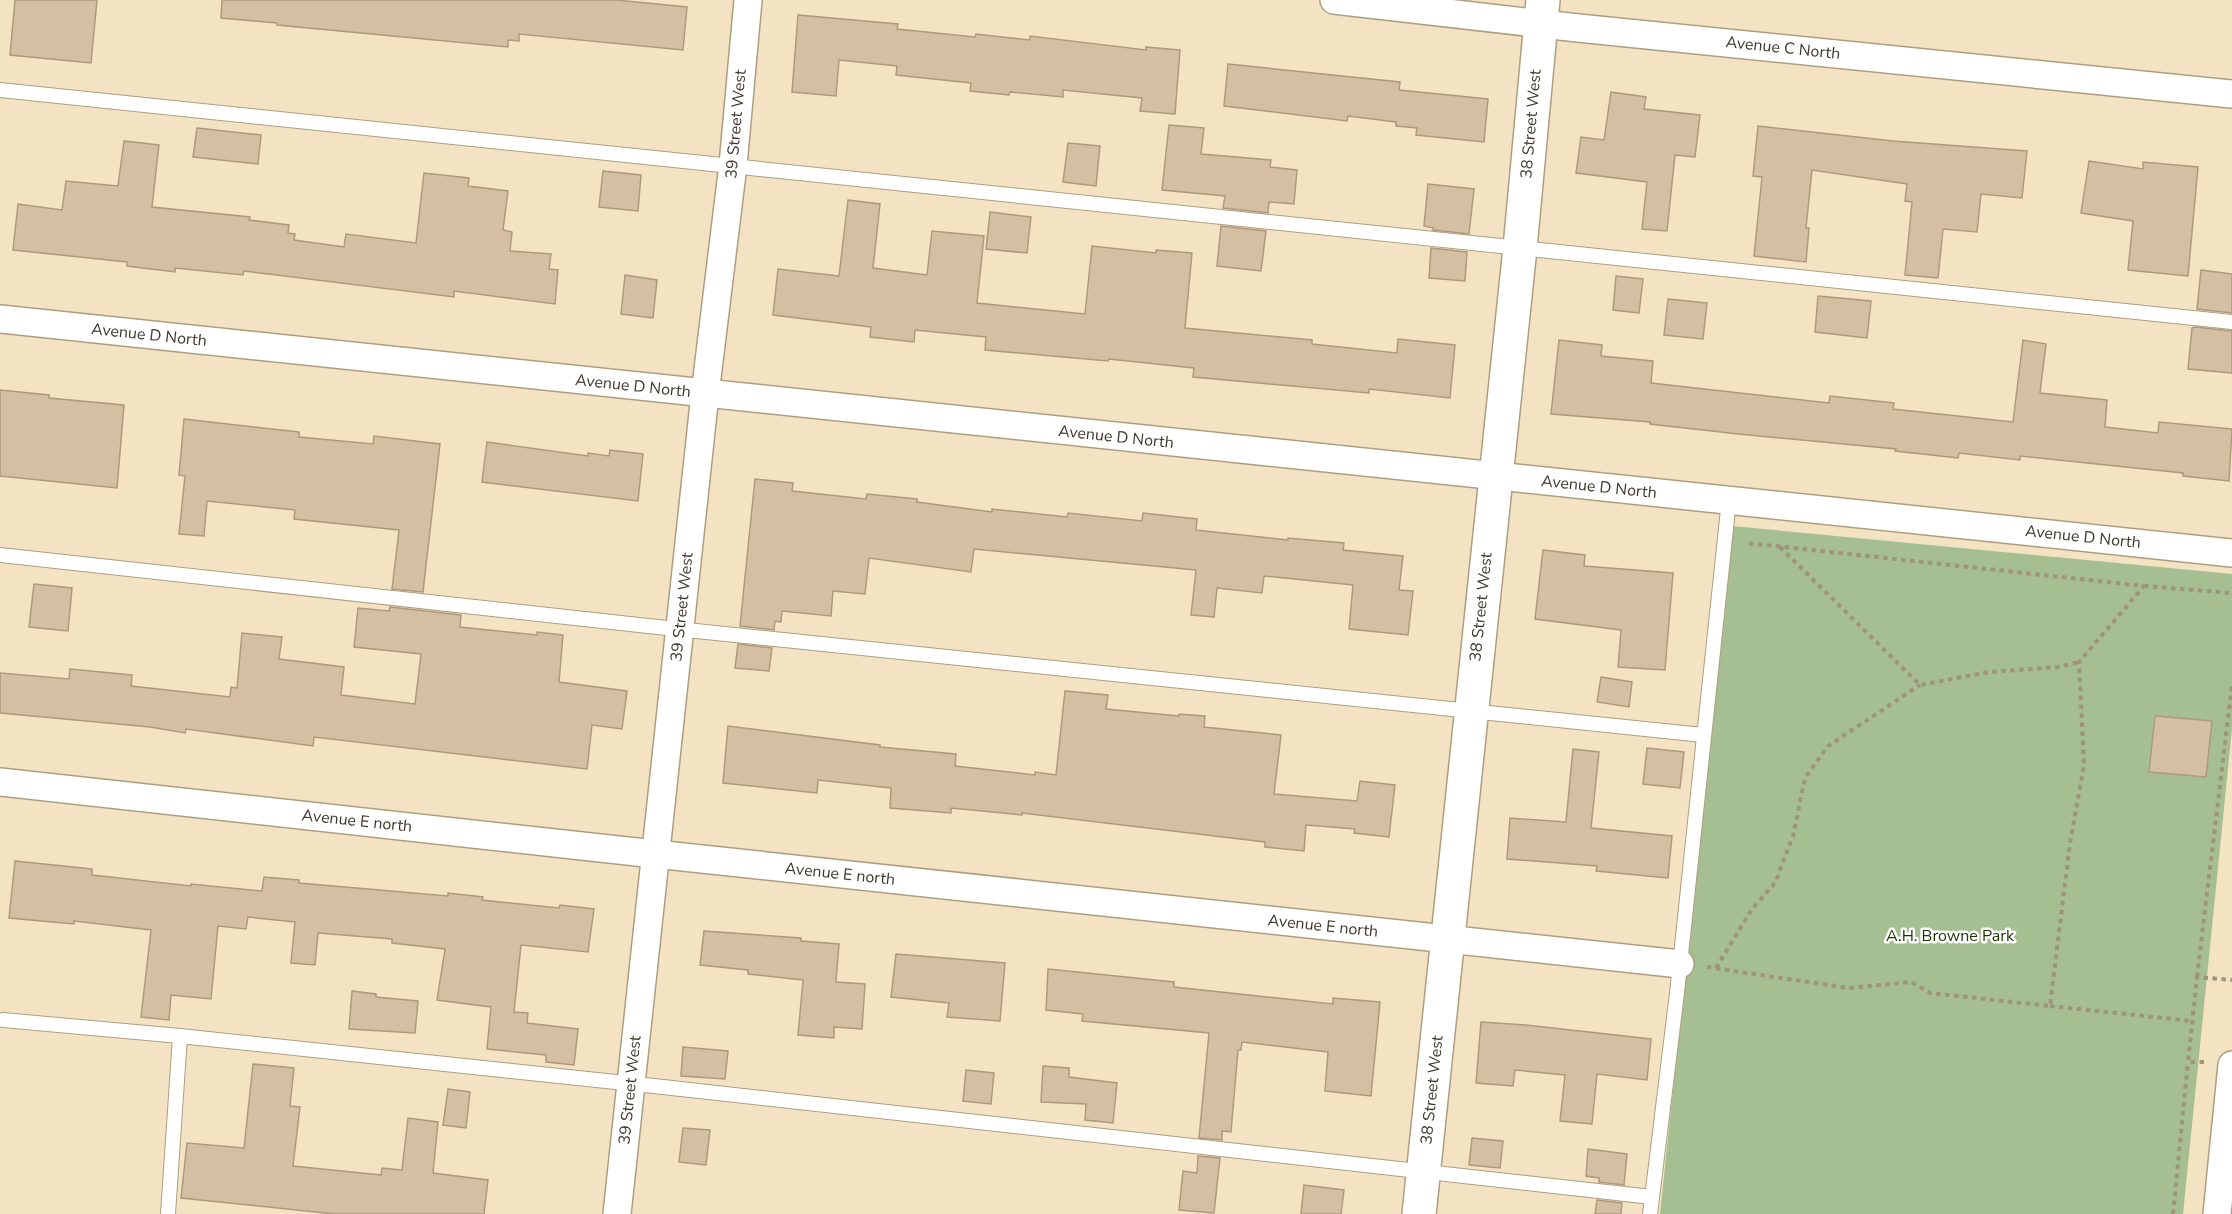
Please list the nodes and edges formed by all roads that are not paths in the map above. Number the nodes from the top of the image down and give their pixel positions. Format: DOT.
graph roads {
  1 [pos="748,0"];
  2 [pos="1334,0"];
  3 [pos="1542,12"];
  4 [pos="0,90"];
  5 [pos="2232,94"];
  6 [pos="733,165"];
  7 [pos="1520,248"];
  8 [pos="0,319"];
  9 [pos="2232,322"];
  10 [pos="705,394"];
  11 [pos="1494,477"];
  12 [pos="1729,500"];
  13 [pos="2232,553"];
  14 [pos="0,555"];
  15 [pos="680,630"];
  16 [pos="1470,710"];
  17 [pos="1703,735"];
  18 [pos="0,782"];
  19 [pos="655,855"];
  20 [pos="1447,939"];
  21 [pos="1680,964"];
  22 [pos="3,1020"];
  23 [pos="180,1036"];
  24 [pos="2221,1064"];
  25 [pos="631,1083"];
  26 [pos="1424,1172"];
  27 [pos="1652,1197"];
  28 [pos="168,1214"];
  29 [pos="616,1214"];
  30 [pos="1419,1214"];
  31 [pos="1650,1214"];
  32 [pos="2217,1214"];
  1 -- 6 [label="street, 39 Street West"];
  2 -- 3 [label="street, Avenue C North"];
  3 -- 5 [label="street, Avenue C North"];
  3 -- 7 [label="street, 38 Street West"];
  4 -- 6 [label="lane"];
  6 -- 7 [label="lane"];
  6 -- 10 [label="street, 39 Street West"];
  7 -- 9 [label="lane"];
  7 -- 11 [label="street, 38 Street West"];
  8 -- 10 [label="street, Avenue D North"];
  10 -- 11 [label="street, Avenue D North"];
  10 -- 15 [label="street, 39 Street West"];
  11 -- 12 [label="street, Avenue D North"];
  11 -- 16 [label="street, 38 Street West"];
  12 -- 13 [label="street, Avenue D North"];
  12 -- 17 [label="lane"];
  14 -- 15 [label="lane"];
  15 -- 16 [label="lane"];
  15 -- 19 [label="street, 39 Street West"];
  16 -- 17 [label="lane"];
  16 -- 20 [label="street, 38 Street West"];
  17 -- 21 [label="lane"];
  18 -- 19 [label="street, Avenue E north"];
  19 -- 20 [label="street, Avenue E north"];
  19 -- 25 [label="street, 39 Street West"];
  20 -- 21 [label="street, Avenue E north"];
  20 -- 26 [label="street, 38 Street West"];
  21 -- 27 [label="lane"];
  22 -- 23 [label="lane"];
  23 -- 25 [label="lane"];
  23 -- 28 [label="lane"];
  24 -- 32 [label="street"];
  25 -- 26 [label="lane"];
  25 -- 29 [label="street, 39 Street West"];
  26 -- 27 [label="lane"];
  26 -- 30 [label="street, 38 Street West"];
  27 -- 31 [label="lane"];
}
